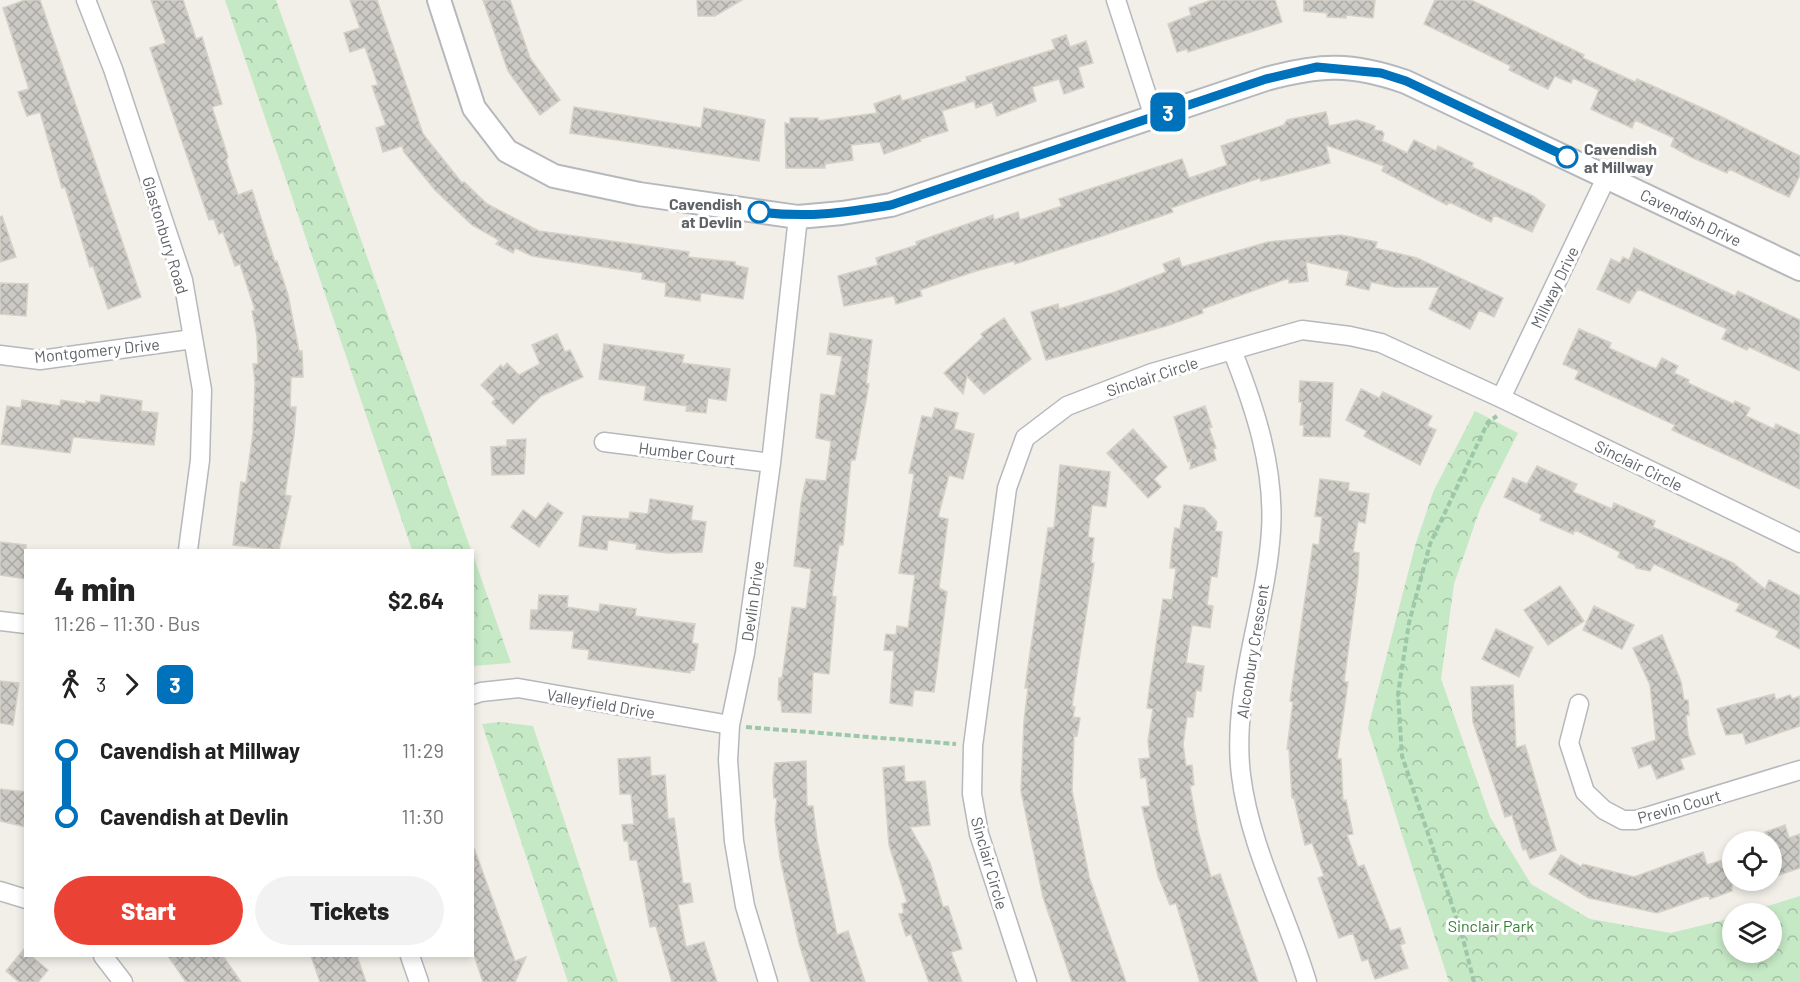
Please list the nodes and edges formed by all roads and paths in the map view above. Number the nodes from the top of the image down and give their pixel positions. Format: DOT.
graph roads {
  1 [pos="86,0"];
  2 [pos="439,0"];
  3 [pos="1116,0"];
  4 [pos="1154,117"];
  5 [pos="1607,176"];
  6 [pos="798,217"];
  7 [pos="1800,269"];
  8 [pos="193,339"];
  9 [pos="1232,351"];
  10 [pos="0,355"];
  11 [pos="1507,401"];
  12 [pos="604,442"];
  13 [pos="771,463"];
  14 [pos="1800,543"];
  15 [pos="188,549"];
  16 [pos="0,621"];
  17 [pos="24,624"];
  18 [pos="474,694"];
  19 [pos="1579,704"];
  20 [pos="730,725"];
  21 [pos="973,746"];
  22 [pos="1800,770"];
  23 [pos="0,891"];
  24 [pos="24,898"];
  25 [pos="104,957"];
  26 [pos="410,957"];
  27 [pos="123,982"];
  28 [pos="419,982"];
  29 [pos="768,982"];
  30 [pos="1027,982"];
  31 [pos="1307,982"];
  32 [pos="1474,982"];
  1 -- 8 [label="street, Glastonbury Road"];
  2 -- 6 [label="street, Cavendish Drive"];
  3 -- 4 [label="street"];
  4 -- 5 [label="street, Cavendish Drive"];
  4 -- 6 [label="street, Cavendish Drive"];
  5 -- 7 [label="street, Cavendish Drive"];
  5 -- 11 [label="street, Millway Drive"];
  6 -- 13 [label="street, Devlin Drive"];
  8 -- 10 [label="street, Montgomery Drive"];
  8 -- 15 [label="street, Glastonbury Road"];
  9 -- 11 [label="street, Sinclair Circle"];
  9 -- 21 [label="street, Sinclair Circle"];
  9 -- 31 [label="street, Alconbury Crescent"];
  11 -- 14 [label="street, Sinclair Circle"];
  11 -- 32 [label="path"];
  12 -- 13 [label="street, Humber Court"];
  13 -- 20 [label="street, Devlin Drive"];
  16 -- 17 [label="street"];
  18 -- 20 [label="street, Valleyfield Drive"];
  19 -- 22 [label="street, Previn Court"];
  20 -- 21 [label="path"];
  20 -- 29 [label="street, Devlin Drive"];
  21 -- 30 [label="street, Sinclair Circle"];
  23 -- 24 [label="street"];
  25 -- 27 [label="street"];
  26 -- 28 [label="street"];
}
